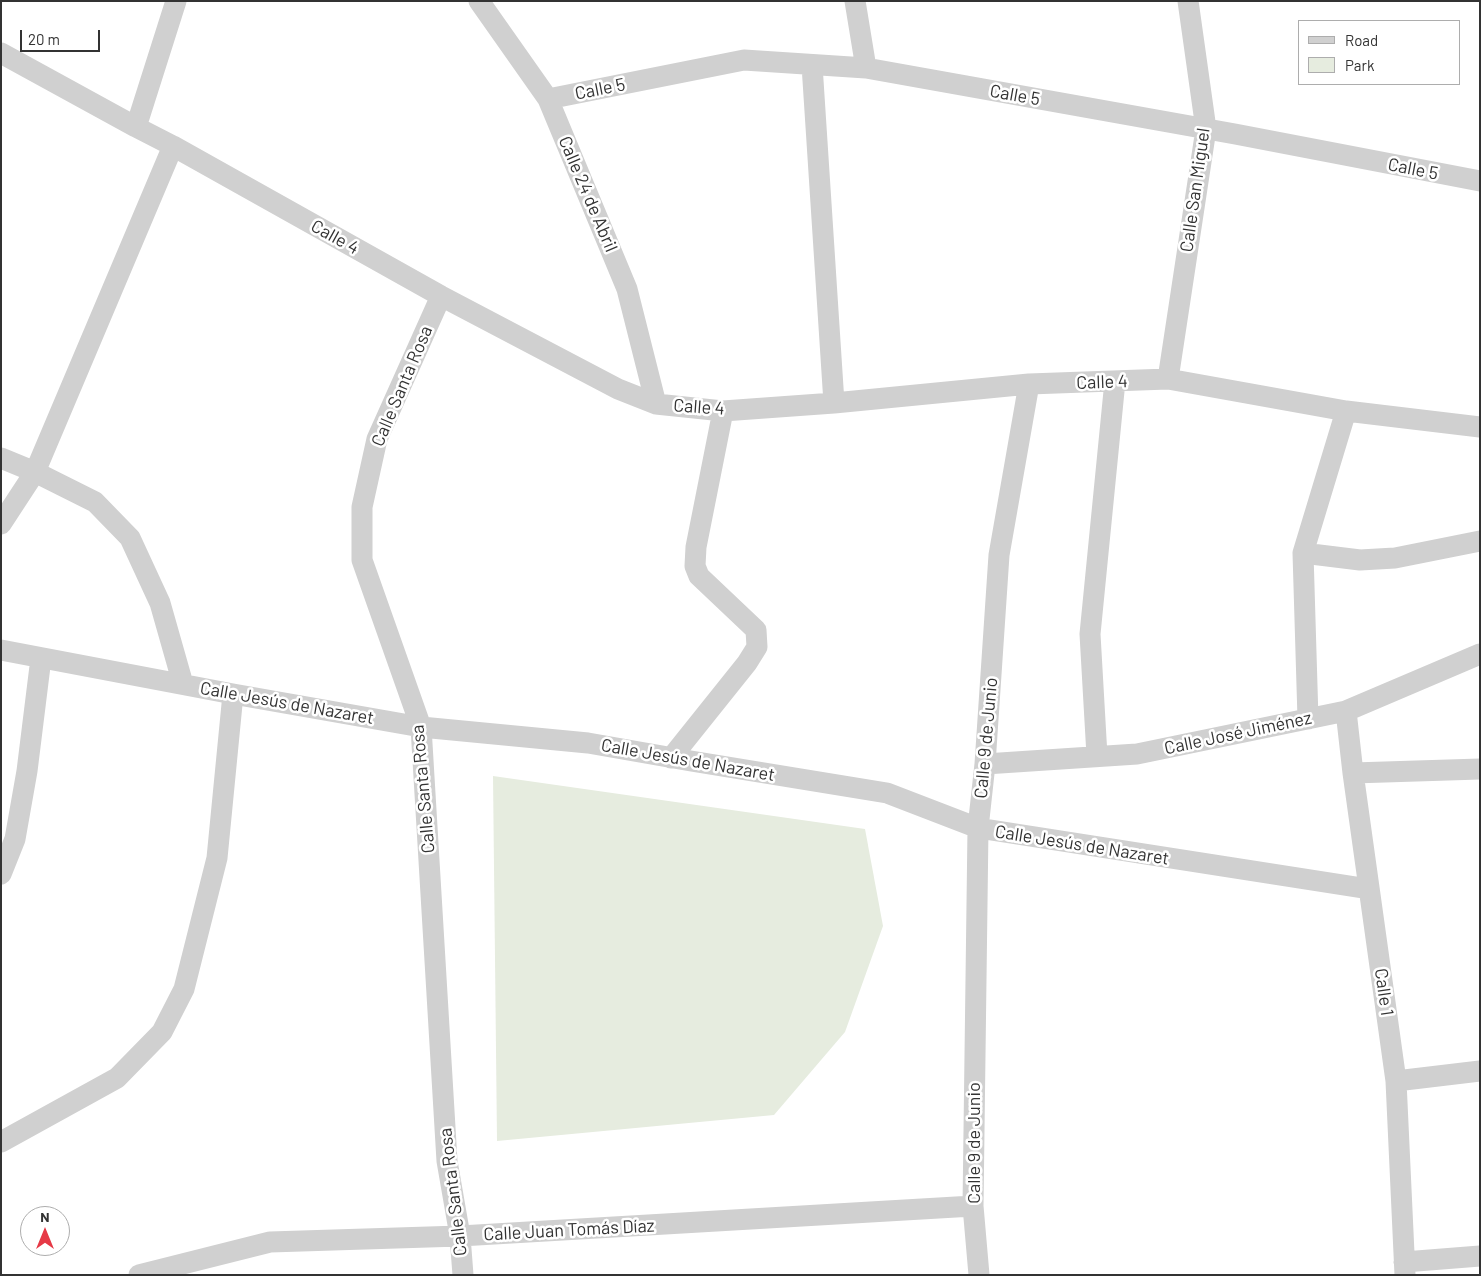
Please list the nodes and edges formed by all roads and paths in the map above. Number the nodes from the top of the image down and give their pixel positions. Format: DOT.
graph roads {
  1 [pos="176,1"];
  2 [pos="479,1"];
  3 [pos="855,1"];
  4 [pos="1188,1"];
  5 [pos="1,53"];
  6 [pos="812,64"];
  7 [pos="866,68"];
  8 [pos="548,99"];
  9 [pos="136,127"];
  10 [pos="1206,129"];
  11 [pos="173,146"];
  12 [pos="1480,181"];
  13 [pos="441,296"];
  14 [pos="1168,379"];
  15 [pos="1115,381"];
  16 [pos="1029,384"];
  17 [pos="834,403"];
  18 [pos="656,404"];
  19 [pos="724,411"];
  20 [pos="1346,411"];
  21 [pos="1480,427"];
  22 [pos="1,458"];
  23 [pos="36,472"];
  24 [pos="1,524"];
  25 [pos="1480,540"];
  26 [pos="1303,553"];
  27 [pos="1,650"];
  28 [pos="1480,654"];
  29 [pos="41,658"];
  30 [pos="183,684"];
  31 [pos="233,694"];
  32 [pos="1346,711"];
  33 [pos="1308,719"];
  34 [pos="421,727"];
  35 [pos="1097,756"];
  36 [pos="671,758"];
  37 [pos="985,764"];
  38 [pos="1480,769"];
  39 [pos="1353,773"];
  40 [pos="978,828"];
  41 [pos="1,874"];
  42 [pos="1369,889"];
  43 [pos="1480,1071"];
  44 [pos="1396,1081"];
  45 [pos="1,1142"];
  46 [pos="973,1206"];
  47 [pos="460,1236"];
  48 [pos="1480,1256"];
  49 [pos="1405,1268"];
  50 [pos="139,1275"];
  51 [pos="463,1275"];
  52 [pos="979,1275"];
  1 -- 9 [label="street"];
  2 -- 8 [label="street, Calle 24 de Abril"];
  3 -- 7 [label="street"];
  4 -- 10 [label="street, Calle San Miguel"];
  5 -- 9 [label="street, Calle 4"];
  6 -- 7 [label="street, Calle 5"];
  6 -- 8 [label="street, Calle 5"];
  6 -- 17 [label="street"];
  7 -- 10 [label="street, Calle 5"];
  8 -- 18 [label="street, Calle 24 de Abril"];
  9 -- 11 [label="street, Calle 4"];
  10 -- 12 [label="street, Calle 5"];
  10 -- 14 [label="street, Calle San Miguel"];
  11 -- 13 [label="street, Calle 4"];
  11 -- 23 [label="street"];
  13 -- 18 [label="street, Calle 4"];
  13 -- 34 [label="street, Calle Santa Rosa"];
  14 -- 15 [label="street, Calle 4"];
  14 -- 20 [label="street, Calle 4"];
  15 -- 16 [label="street, Calle 4"];
  15 -- 35 [label="street"];
  16 -- 17 [label="street, Calle 4"];
  16 -- 37 [label="street, Calle 9 de Junio"];
  17 -- 19 [label="street, Calle 4"];
  18 -- 19 [label="street, Calle 4"];
  19 -- 36 [label="street"];
  20 -- 21 [label="street, Calle 4"];
  20 -- 26 [label="street"];
  22 -- 23 [label="street"];
  23 -- 24 [label="street"];
  23 -- 30 [label="street"];
  25 -- 26 [label="street"];
  26 -- 33 [label="street"];
  27 -- 29 [label="street, Calle Jesús de Nazaret"];
  28 -- 32 [label="street, Calle José Jiménez"];
  29 -- 30 [label="street, Calle Jesús de Nazaret"];
  29 -- 41 [label="street"];
  30 -- 31 [label="street, Calle Jesús de Nazaret"];
  31 -- 34 [label="street, Calle Jesús de Nazaret"];
  31 -- 45 [label="street"];
  32 -- 33 [label="street, Calle José Jiménez"];
  32 -- 39 [label="street, Calle 1"];
  33 -- 35 [label="street, Calle José Jiménez"];
  34 -- 36 [label="street, Calle Jesús de Nazaret"];
  34 -- 47 [label="street, Calle Santa Rosa"];
  35 -- 37 [label="street, Calle José Jiménez"];
  36 -- 40 [label="street, Calle Jesús de Nazaret"];
  37 -- 40 [label="street, Calle 9 de Junio"];
  38 -- 39 [label="street"];
  39 -- 42 [label="street, Calle 1"];
  40 -- 42 [label="street, Calle Jesús de Nazaret"];
  40 -- 46 [label="street, Calle 9 de Junio"];
  42 -- 44 [label="street, Calle 1"];
  43 -- 44 [label="street"];
  44 -- 49 [label="street, Calle 1"];
  46 -- 47 [label="street, Calle Juan Tomás Díaz"];
  46 -- 52 [label="street, Calle 9 de Junio"];
  47 -- 50 [label="street, Calle Juan Tomás Díaz"];
  47 -- 51 [label="street, Calle Santa Rosa"];
  48 -- 49 [label="street"];
}
